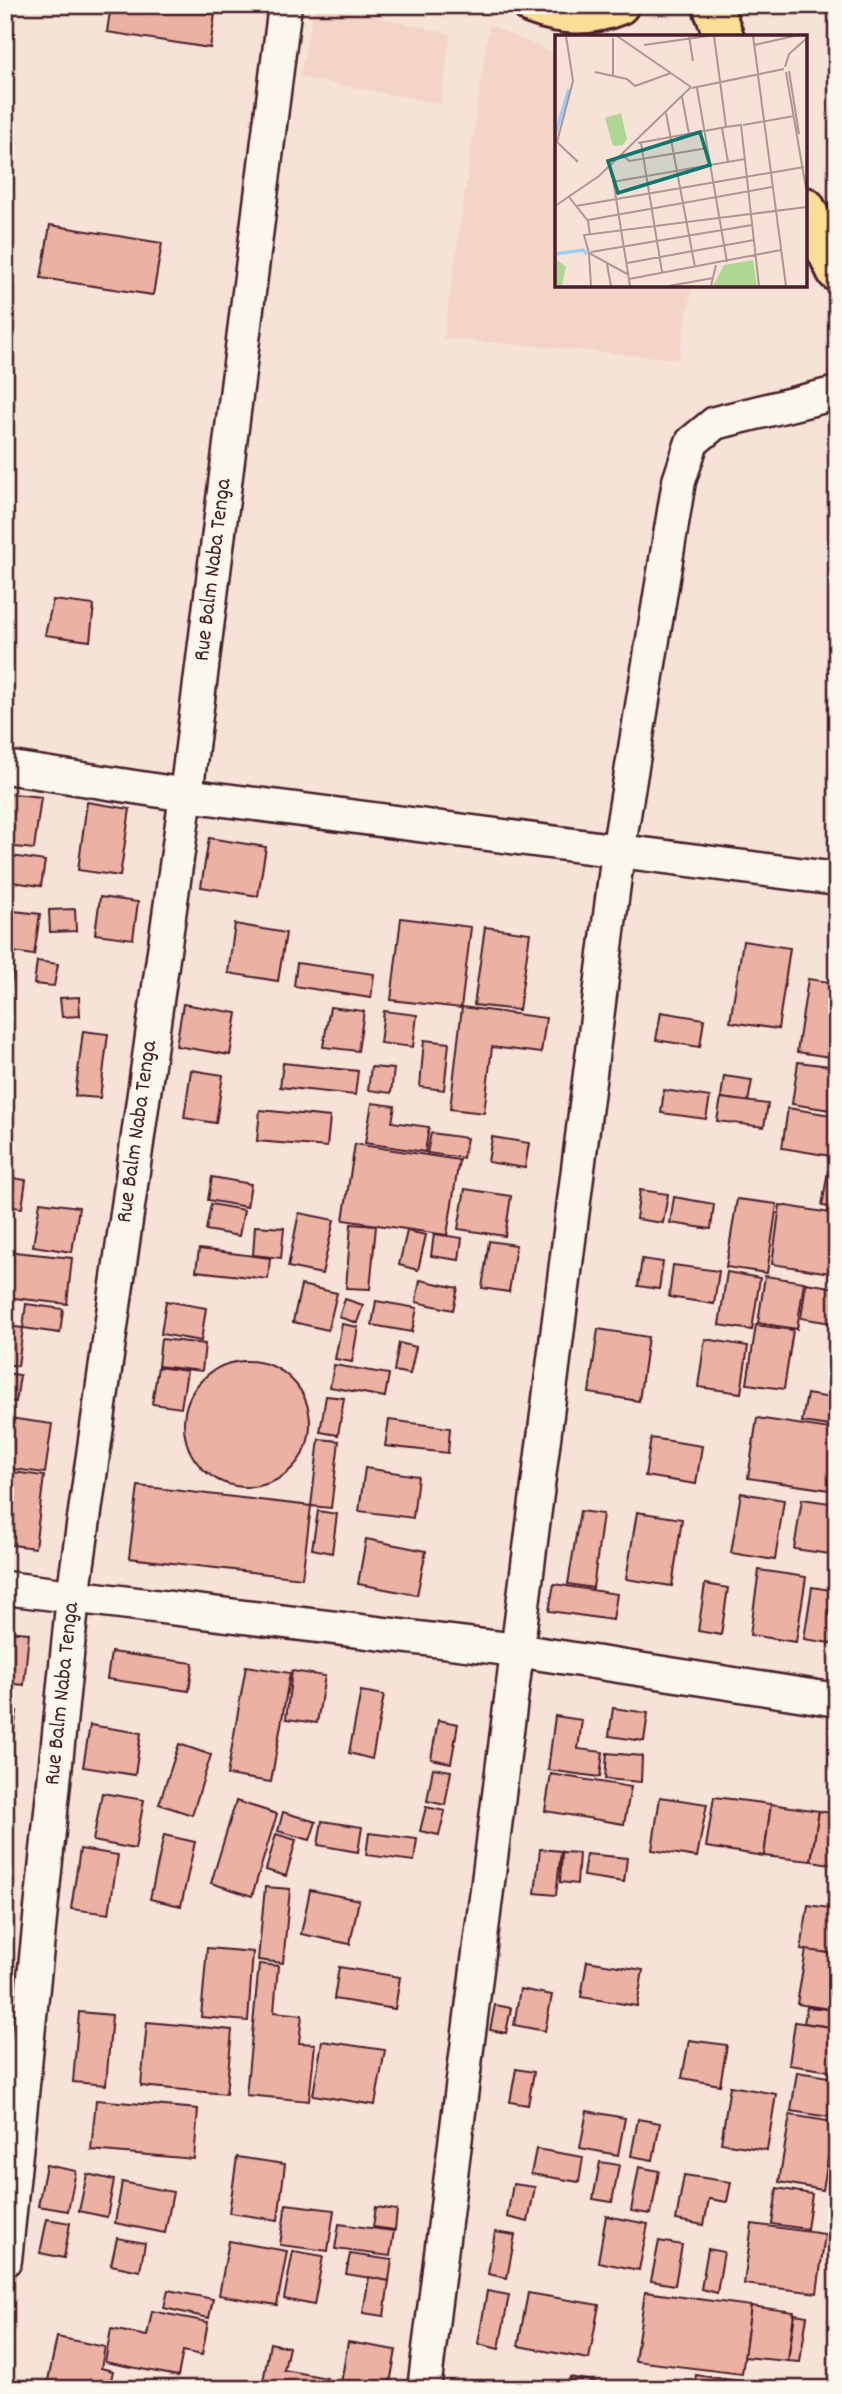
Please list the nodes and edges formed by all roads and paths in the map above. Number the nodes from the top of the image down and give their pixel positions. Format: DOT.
graph roads {
  1 [pos="285,5"];
  2 [pos="619,5"];
  3 [pos="712,5"];
  4 [pos="541,8"];
  5 [pos="590,35"];
  6 [pos="723,35"];
  7 [pos="807,211"];
  8 [pos="807,261"];
  9 [pos="837,272"];
  10 [pos="837,299"];
  11 [pos="837,393"];
  12 [pos="5,767"];
  13 [pos="186,795"];
  14 [pos="618,852"];
  15 [pos="837,879"];
  16 [pos="5,1588"];
  17 [pos="72,1597"];
  18 [pos="516,1650"];
  19 [pos="837,1700"];
  20 [pos="5,2260"];
  21 [pos="424,2389"];
  1 -- 13 [label="street, Rue Balm Naba Tenga"];
  2 -- 4 [label="highway"];
  3 -- 6 [label="highway"];
  4 -- 5 [label="highway"];
  7 -- 9 [label="highway"];
  8 -- 10 [label="highway"];
  11 -- 14 [label="street"];
  12 -- 13 [label="street"];
  13 -- 14 [label="street"];
  13 -- 17 [label="street, Rue Balm Naba Tenga"];
  14 -- 15 [label="street"];
  14 -- 18 [label="street"];
  16 -- 17 [label="street"];
  17 -- 18 [label="street"];
  17 -- 20 [label="street, Rue Balm Naba Tenga"];
  18 -- 19 [label="street"];
  18 -- 21 [label="street"];
}
